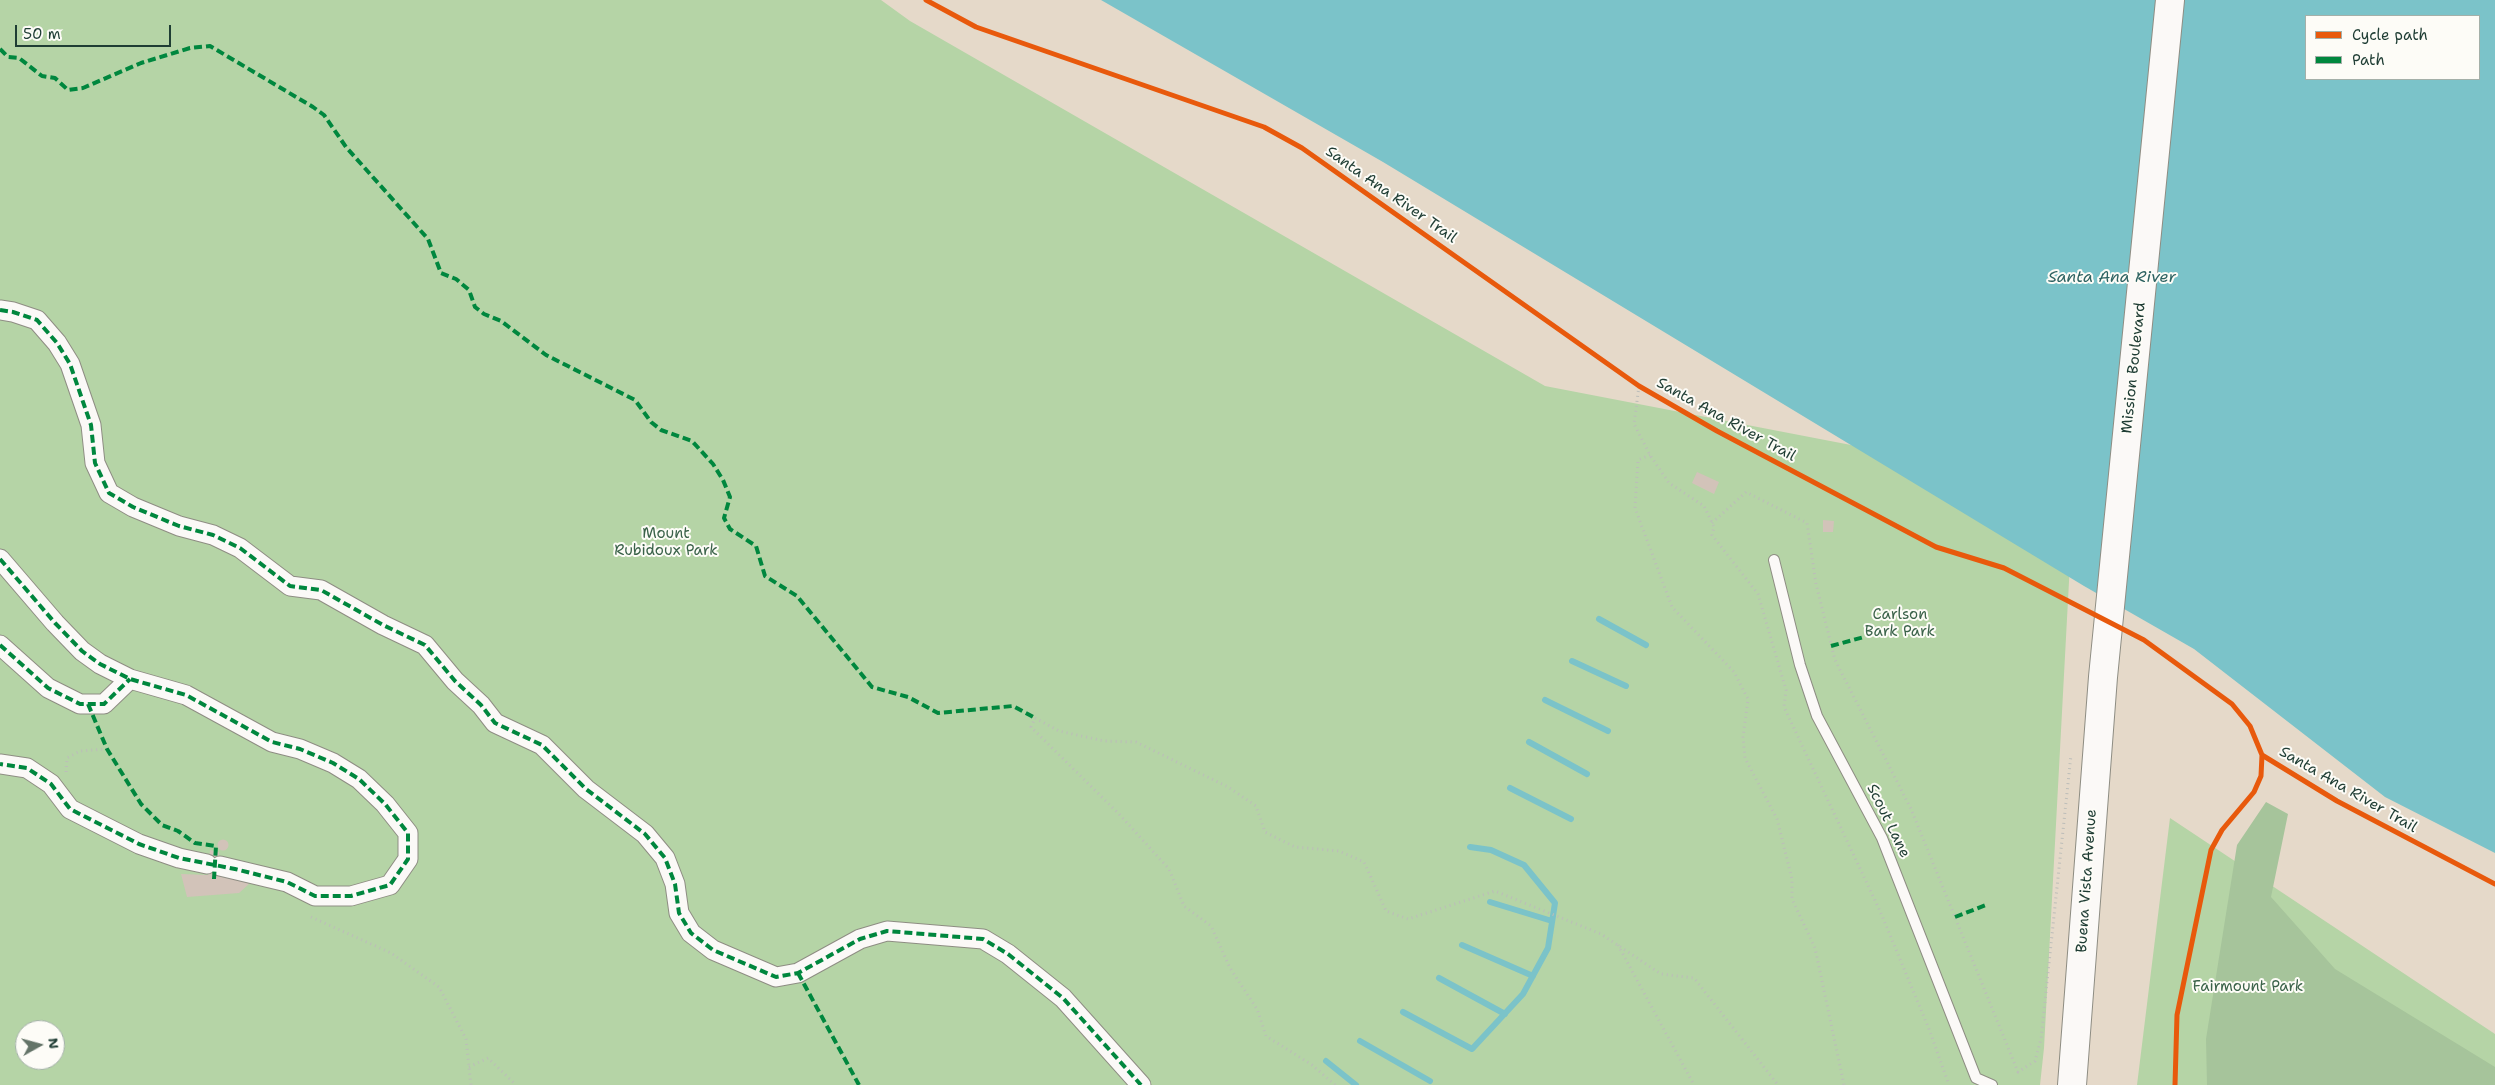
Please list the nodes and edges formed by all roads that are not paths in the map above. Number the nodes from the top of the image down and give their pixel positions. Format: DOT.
graph roads {
  1 [pos="2170,0"];
  2 [pos="0,310"];
  3 [pos="0,559"];
  4 [pos="1774,560"];
  5 [pos="0,645"];
  6 [pos="2103,676"];
  7 [pos="130,679"];
  8 [pos="0,764"];
  9 [pos="1141,1085"];
  10 [pos="1992,1085"];
  11 [pos="2072,1085"];
  1 -- 6 [label="main road, Mission Boulevard"];
  2 -- 9 [label="street"];
  3 -- 7 [label="street"];
  4 -- 10 [label="lane, Scout Lane"];
  5 -- 7 [label="street"];
  6 -- 11 [label="main road, Buena Vista Avenue"];
  7 -- 8 [label="street"];
}
